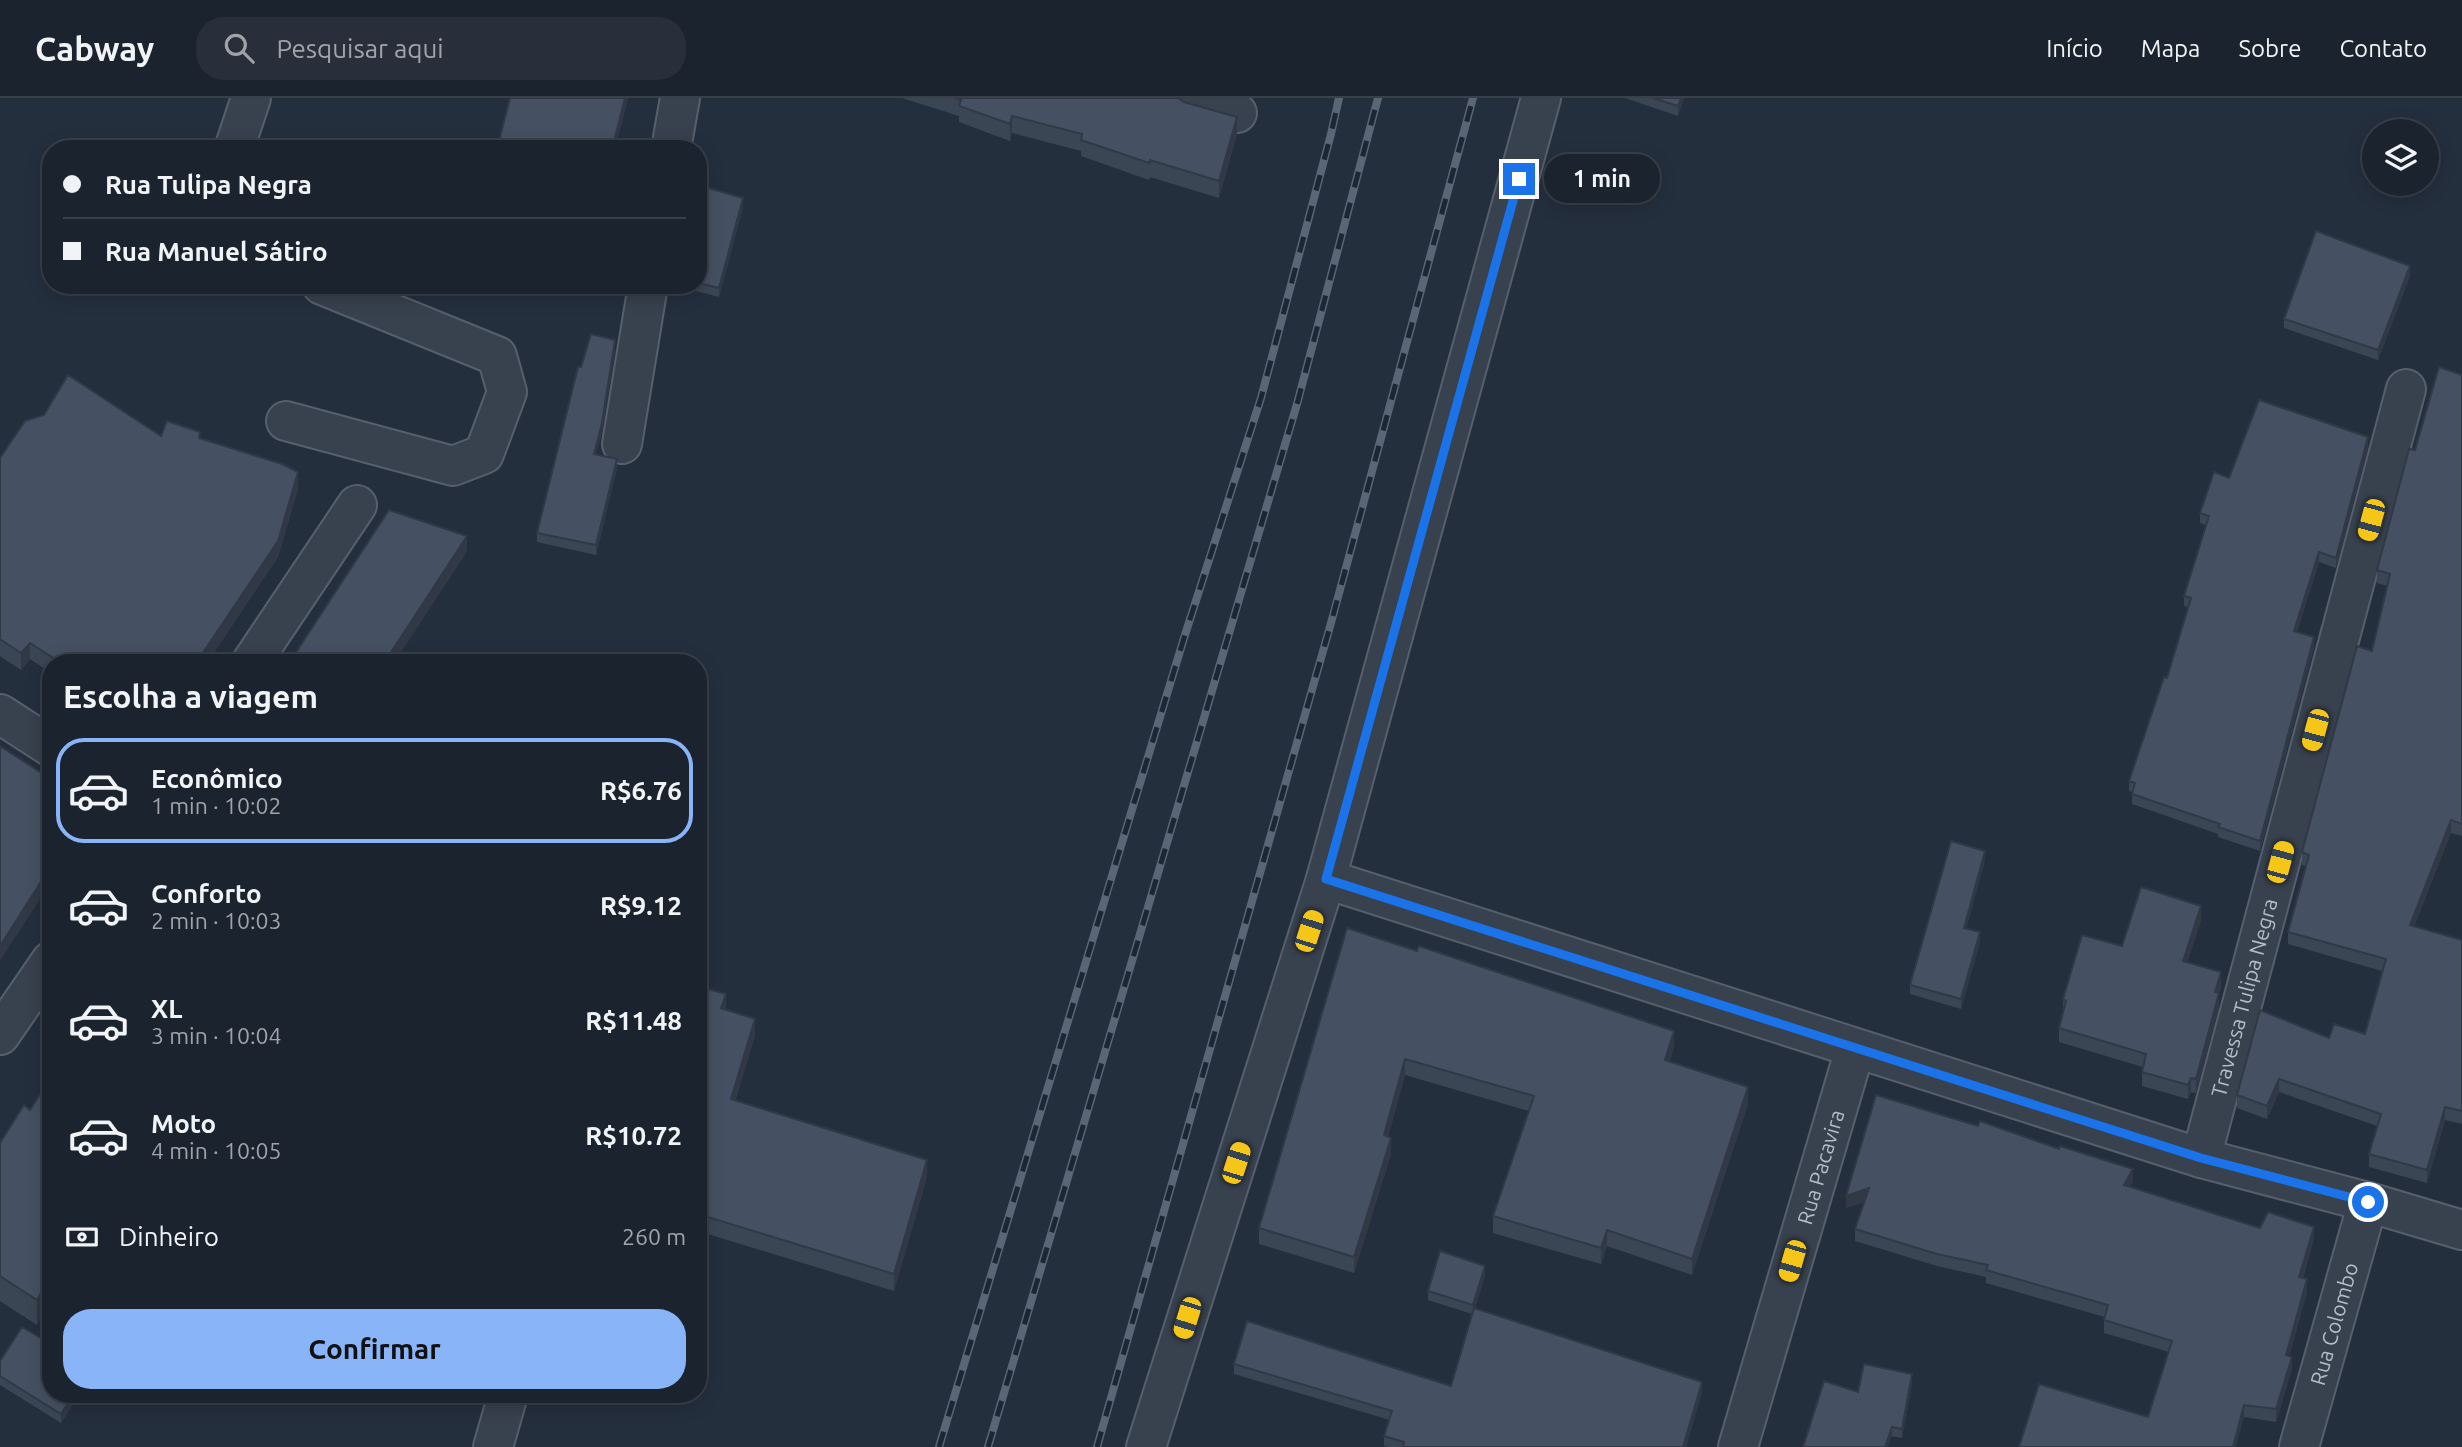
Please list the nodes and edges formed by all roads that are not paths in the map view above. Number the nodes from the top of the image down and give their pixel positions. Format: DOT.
graph roads {
  1 [pos="251,98"];
  2 [pos="680,98"];
  3 [pos="1191,98"];
  4 [pos="1541,98"];
  5 [pos="1237,113"];
  6 [pos="237,140"];
  7 [pos="673,140"];
  8 [pos="344,294"];
  9 [pos="647,294"];
  10 [pos="2406,389"];
  11 [pos="286,421"];
  12 [pos="622,444"];
  13 [pos="357,505"];
  14 [pos="257,654"];
  15 [pos="0,714"];
  16 [pos="42,741"];
  17 [pos="1326,879"];
  18 [pos="42,974"];
  19 [pos="0,1035"];
  20 [pos="1855,1049"];
  21 [pos="2201,1158"];
  22 [pos="2368,1202"];
  23 [pos="2462,1230"];
  24 [pos="506,1403"];
  25 [pos="493,1447"];
  26 [pos="1146,1447"];
  27 [pos="1738,1447"];
  28 [pos="2299,1447"];
  1 -- 6 [label="street"];
  2 -- 7 [label="street"];
  3 -- 5 [label="street"];
  4 -- 17 [label="street"];
  8 -- 11 [label="street"];
  9 -- 12 [label="street"];
  10 -- 21 [label="street, Travessa Tulipa Negra"];
  13 -- 14 [label="street"];
  15 -- 16 [label="street"];
  17 -- 20 [label="street"];
  17 -- 26 [label="street"];
  18 -- 19 [label="street"];
  20 -- 21 [label="street"];
  20 -- 27 [label="street, Rua Pacavira"];
  21 -- 22 [label="street"];
  22 -- 23 [label="street"];
  22 -- 28 [label="street, Rua Colombo"];
  24 -- 25 [label="street"];
}
